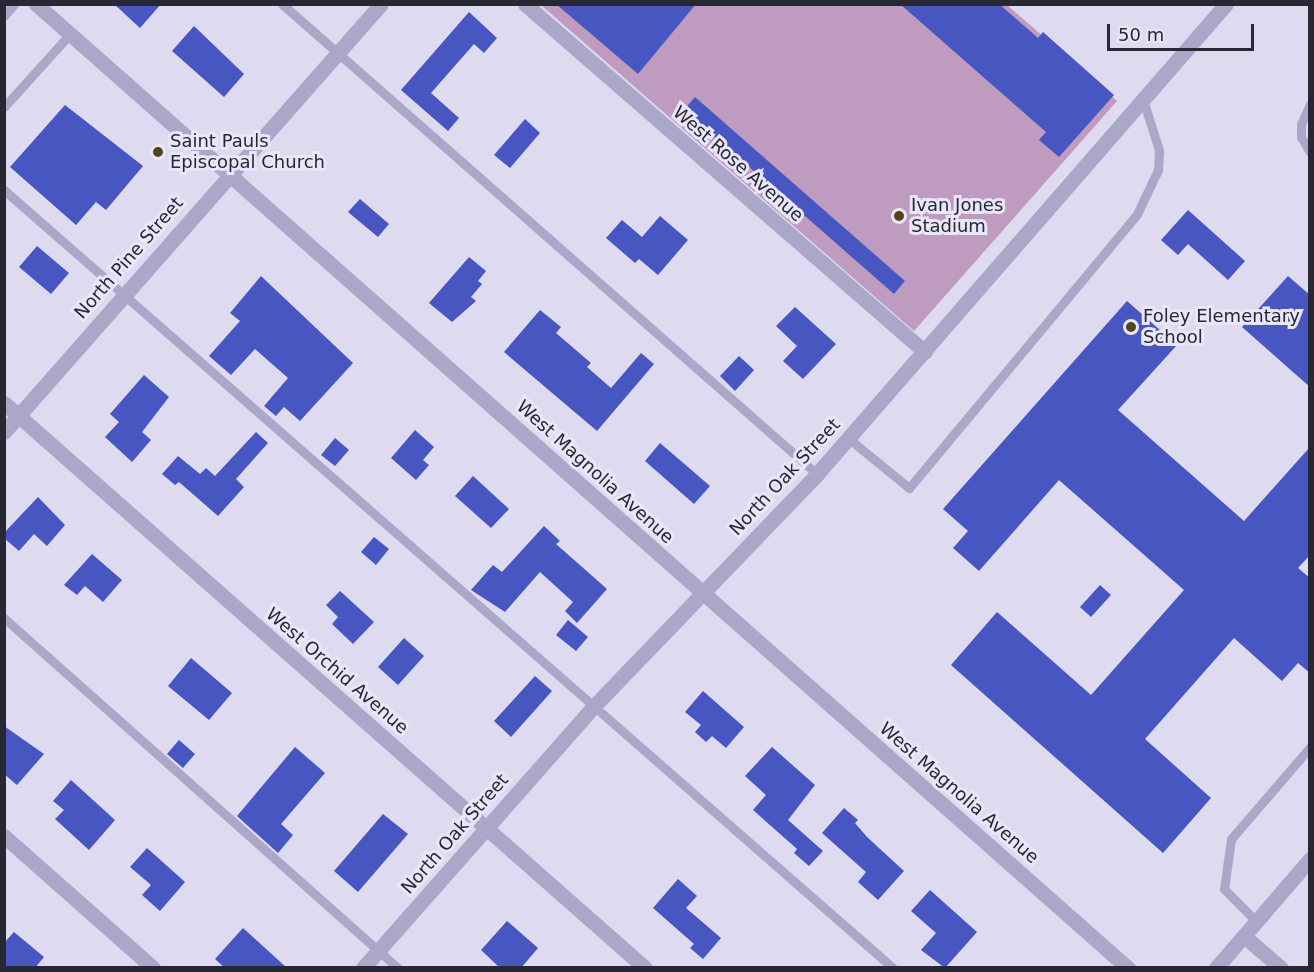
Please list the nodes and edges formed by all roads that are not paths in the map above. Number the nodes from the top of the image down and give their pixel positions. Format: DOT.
graph roads {
  1 [pos="14,4"];
  2 [pos="36,4"];
  3 [pos="282,4"];
  4 [pos="381,4"];
  5 [pos="525,4"];
  6 [pos="1226,4"];
  7 [pos="4,16"];
  8 [pos="70,34"];
  9 [pos="338,54"];
  10 [pos="1143,99"];
  11 [pos="1310,105"];
  12 [pos="4,107"];
  13 [pos="1310,152"];
  14 [pos="229,173"];
  15 [pos="4,190"];
  16 [pos="123,294"];
  17 [pos="925,352"];
  18 [pos="4,403"];
  19 [pos="19,416"];
  20 [pos="4,432"];
  21 [pos="848,438"];
  22 [pos="817,474"];
  23 [pos="703,593"];
  24 [pos="4,618"];
  25 [pos="594,706"];
  26 [pos="1310,747"];
  27 [pos="486,829"];
  28 [pos="4,836"];
  29 [pos="1310,859"];
  30 [pos="1256,921"];
  31 [pos="1244,936"];
  32 [pos="378,950"];
  33 [pos="153,968"];
  34 [pos="363,968"];
  35 [pos="398,968"];
  36 [pos="645,968"];
  37 [pos="893,968"];
  38 [pos="1128,968"];
  39 [pos="1216,968"];
  40 [pos="1281,968"];
  1 -- 7 [label="lane"];
  2 -- 8 [label="street, West Magnolia Avenue"];
  3 -- 9 [label="lane"];
  4 -- 9 [label="street, North Pine Street"];
  5 -- 17 [label="street, West Rose Avenue"];
  6 -- 10 [label="street, North Oak Street"];
  8 -- 12 [label="lane"];
  8 -- 14 [label="street, West Magnolia Avenue"];
  9 -- 14 [label="street, North Pine Street"];
  9 -- 22 [label="lane"];
  10 -- 17 [label="street, North Oak Street"];
  10 -- 21 [label="lane"];
  11 -- 13 [label="lane"];
  14 -- 16 [label="street, North Pine Street"];
  14 -- 23 [label="street, West Magnolia Avenue"];
  15 -- 16 [label="lane"];
  16 -- 19 [label="street, North Pine Street"];
  16 -- 25 [label="lane"];
  17 -- 21 [label="street, North Oak Street"];
  18 -- 19 [label="street, West Orchid Avenue"];
  19 -- 20 [label="street, North Pine Street"];
  19 -- 27 [label="street, West Orchid Avenue"];
  21 -- 22 [label="street, North Oak Street"];
  22 -- 23 [label="street, North Oak Street"];
  23 -- 25 [label="street, North Oak Street"];
  23 -- 38 [label="street, West Magnolia Avenue"];
  24 -- 32 [label="lane"];
  25 -- 27 [label="street, North Oak Street"];
  25 -- 37 [label="lane"];
  26 -- 30 [label="lane"];
  27 -- 32 [label="street, North Oak Street"];
  27 -- 36 [label="street, West Orchid Avenue"];
  28 -- 33 [label="street"];
  29 -- 30 [label="street"];
  30 -- 31 [label="street"];
  31 -- 39 [label="street"];
  31 -- 40 [label="street"];
  32 -- 34 [label="street, North Oak Street"];
  32 -- 35 [label="lane"];
}
